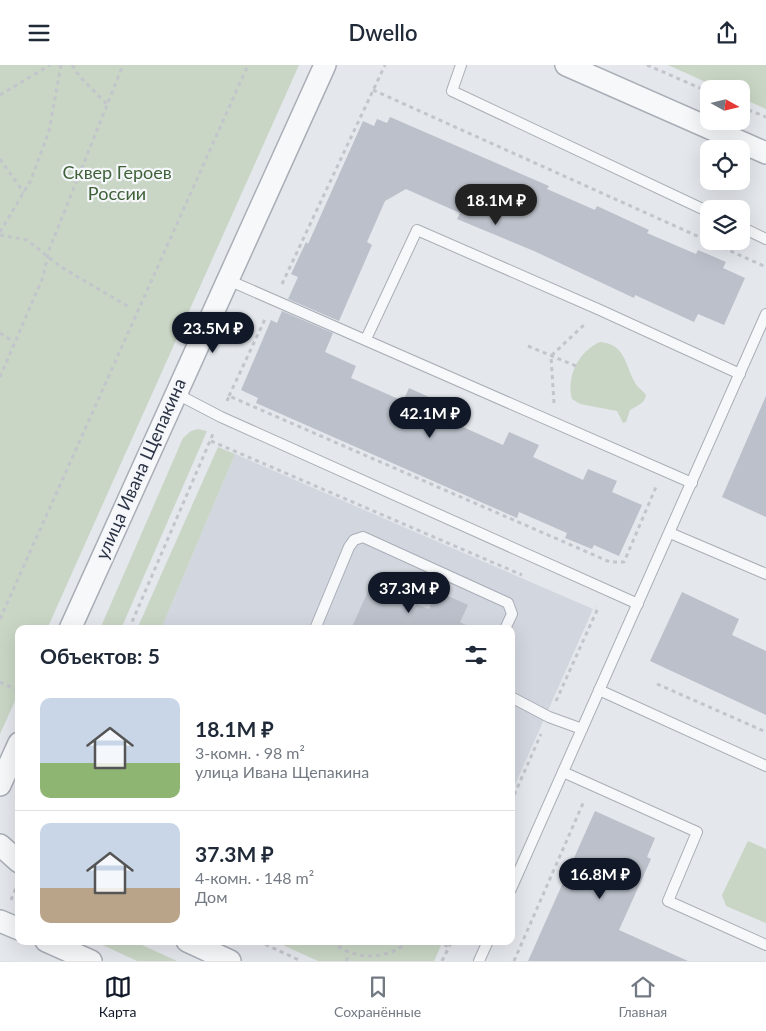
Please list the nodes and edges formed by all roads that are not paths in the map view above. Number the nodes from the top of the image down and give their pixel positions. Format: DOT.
graph roads {
  1 [pos="325,65"];
  2 [pos="461,65"];
  3 [pos="566,65"];
  4 [pos="766,153"];
  5 [pos="700,208"];
  6 [pos="750,231"];
  7 [pos="766,239"];
  8 [pos="228,279"];
  9 [pos="766,314"];
  10 [pos="366,339"];
  11 [pos="740,374"];
  12 [pos="175,393"];
  13 [pos="692,483"];
  14 [pos="670,533"];
  15 [pos="766,574"];
  16 [pos="638,603"];
  17 [pos="72,625"];
  18 [pos="317,625"];
  19 [pos="508,625"];
  20 [pos="599,690"];
  21 [pos="515,699"];
  22 [pos="582,729"];
  23 [pos="15,752"];
  24 [pos="766,766"];
  25 [pos="563,773"];
  26 [pos="0,785"];
  27 [pos="0,845"];
  28 [pos="15,858"];
  29 [pos="515,872"];
  30 [pos="0,921"];
  31 [pos="15,927"];
  32 [pos="55,945"];
  33 [pos="196,945"];
  34 [pos="486,945"];
  35 [pos="766,945"];
  36 [pos="91,961"];
  37 [pos="230,961"];
  38 [pos="479,961"];
  1 -- 8 [label="street, улица Ивана Щепакина"];
  2 -- 5 [label="lane"];
  3 -- 4 [label="street"];
  6 -- 7 [label="lane"];
  8 -- 10 [label="lane"];
  8 -- 12 [label="street, улица Ивана Щепакина"];
  9 -- 11 [label="lane"];
  10 -- 11 [label="lane"];
  10 -- 13 [label="lane"];
  11 -- 13 [label="lane"];
  12 -- 16 [label="lane"];
  12 -- 17 [label="street, улица Ивана Щепакина"];
  13 -- 14 [label="lane"];
  14 -- 15 [label="lane"];
  14 -- 16 [label="lane"];
  16 -- 20 [label="lane"];
  18 -- 19 [label="lane"];
  20 -- 22 [label="lane"];
  20 -- 24 [label="lane"];
  21 -- 22 [label="lane"];
  22 -- 25 [label="lane"];
  23 -- 26 [label="street"];
  25 -- 29 [label="lane"];
  25 -- 35 [label="lane"];
  27 -- 28 [label="street"];
  30 -- 31 [label="street"];
  32 -- 36 [label="street"];
  33 -- 37 [label="street"];
  34 -- 38 [label="lane"];
}
